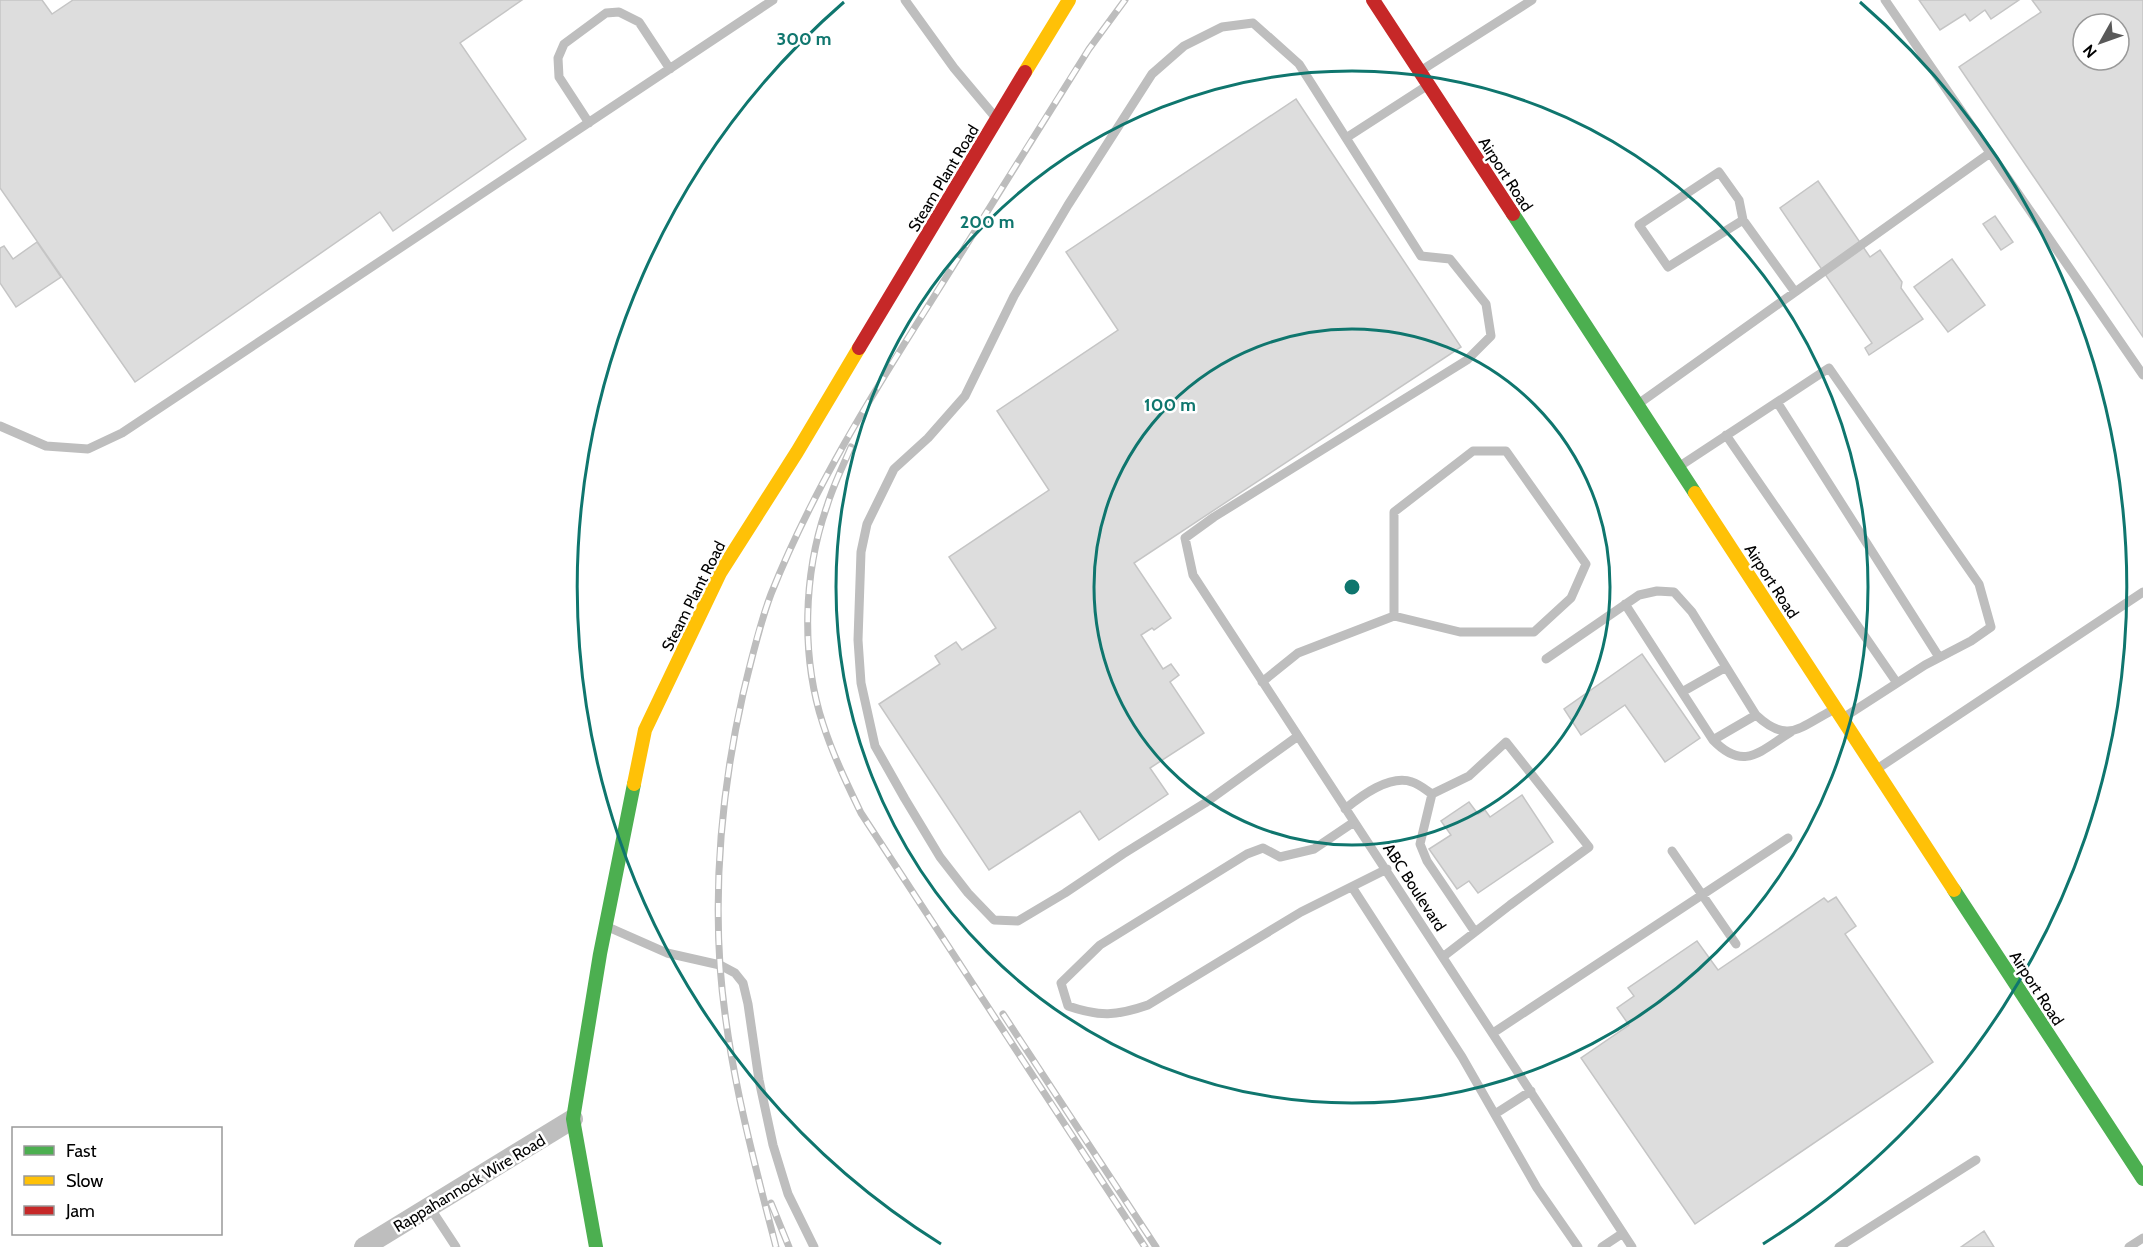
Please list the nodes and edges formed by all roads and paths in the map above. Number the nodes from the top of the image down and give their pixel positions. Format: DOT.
graph roads {
  1 [pos="773,0"];
  2 [pos="905,0"];
  3 [pos="1069,0"];
  4 [pos="1373,0"];
  5 [pos="1532,0"];
  6 [pos="1885,0"];
  7 [pos="670,69"];
  8 [pos="1420,71"];
  9 [pos="1429,85"];
  10 [pos="997,120"];
  11 [pos="589,123"];
  12 [pos="1346,138"];
  13 [pos="1990,153"];
  14 [pos="1743,220"];
  15 [pos="1795,292"];
  16 [pos="2143,375"];
  17 [pos="1777,402"];
  18 [pos="1637,405"];
  19 [pos="0,426"];
  20 [pos="1726,435"];
  21 [pos="1678,467"];
  22 [pos="2143,592"];
  23 [pos="1625,604"];
  24 [pos="1394,616"];
  25 [pos="1939,657"];
  26 [pos="1546,659"];
  27 [pos="1726,667"];
  28 [pos="1262,682"];
  29 [pos="1897,683"];
  30 [pos="1682,692"];
  31 [pos="1839,713"];
  32 [pos="1756,715"];
  33 [pos="1791,732"];
  34 [pos="1298,736"];
  35 [pos="1713,740"];
  36 [pos="1876,771"];
  37 [pos="1432,794"];
  38 [pos="1345,809"];
  39 [pos="1354,822"];
  40 [pos="1788,838"];
  41 [pos="1672,851"];
  42 [pos="1387,869"];
  43 [pos="1352,887"];
  44 [pos="1702,895"];
  45 [pos="606,926"];
  46 [pos="1475,932"];
  47 [pos="1736,944"];
  48 [pos="1443,956"];
  49 [pos="1493,1033"];
  50 [pos="1531,1091"];
  51 [pos="1495,1114"];
  52 [pos="573,1119"];
  53 [pos="1976,1160"];
  54 [pos="2143,1179"];
  55 [pos="429,1206"];
  56 [pos="1623,1233"];
  57 [pos="2143,1238"];
  58 [pos="364,1247"];
  59 [pos="456,1247"];
  60 [pos="596,1247"];
  61 [pos="814,1247"];
  62 [pos="1578,1247"];
  63 [pos="1602,1247"];
  64 [pos="1632,1247"];
  65 [pos="1839,1247"];
  66 [pos="2129,1247"];
  1 -- 7 [label="lane"];
  2 -- 10 [label="lane"];
  3 -- 10 [label="main road, Steam Plant Road"];
  4 -- 8 [label="main road, Airport Road"];
  5 -- 8 [label="lane"];
  6 -- 13 [label="lane"];
  7 -- 11 [label="lane"];
  7 -- 11 [label="lane"];
  8 -- 9 [label="main road, Airport Road"];
  9 -- 12 [label="lane"];
  9 -- 18 [label="main road, Airport Road"];
  10 -- 45 [label="main road, Steam Plant Road"];
  11 -- 19 [label="lane"];
  12 -- 28 [label="lane, ABC Boulevard"];
  12 -- 34 [label="lane"];
  13 -- 15 [label="lane"];
  13 -- 16 [label="lane"];
  14 -- 14 [label="lane"];
  14 -- 15 [label="lane"];
  15 -- 18 [label="lane"];
  17 -- 20 [label="lane"];
  17 -- 25 [label="lane"];
  17 -- 25 [label="lane"];
  18 -- 21 [label="main road, Airport Road"];
  20 -- 21 [label="lane"];
  20 -- 29 [label="lane"];
  21 -- 31 [label="main road, Airport Road"];
  22 -- 36 [label="lane"];
  23 -- 26 [label="lane"];
  23 -- 27 [label="lane"];
  23 -- 30 [label="lane"];
  24 -- 24 [label="lane"];
  24 -- 28 [label="lane"];
  25 -- 29 [label="lane"];
  27 -- 30 [label="lane"];
  27 -- 32 [label="lane"];
  28 -- 34 [label="lane, ABC Boulevard"];
  29 -- 31 [label="lane"];
  30 -- 35 [label="lane"];
  31 -- 33 [label="lane"];
  31 -- 36 [label="main road, Airport Road"];
  32 -- 33 [label="lane"];
  32 -- 35 [label="lane"];
  33 -- 35 [label="lane"];
  34 -- 38 [label="lane, ABC Boulevard"];
  36 -- 54 [label="main road, Airport Road"];
  37 -- 38 [label="lane"];
  37 -- 46 [label="lane"];
  37 -- 46 [label="lane"];
  38 -- 39 [label="lane, ABC Boulevard"];
  39 -- 42 [label="lane, ABC Boulevard"];
  39 -- 43 [label="lane"];
  40 -- 44 [label="lane"];
  41 -- 44 [label="lane"];
  42 -- 43 [label="lane"];
  42 -- 48 [label="lane, ABC Boulevard"];
  43 -- 51 [label="lane"];
  44 -- 47 [label="lane"];
  44 -- 49 [label="lane"];
  45 -- 52 [label="main road, Steam Plant Road"];
  45 -- 61 [label="lane"];
  46 -- 48 [label="lane"];
  48 -- 49 [label="lane, ABC Boulevard"];
  49 -- 50 [label="lane, ABC Boulevard"];
  50 -- 51 [label="lane"];
  50 -- 56 [label="lane, ABC Boulevard"];
  51 -- 62 [label="lane"];
  52 -- 55 [label="street, Rappahannock Wire Road"];
  52 -- 60 [label="main road, Steam Plant Road"];
  53 -- 65 [label="lane"];
  55 -- 58 [label="street, Rappahannock Wire Road"];
  55 -- 59 [label="lane"];
  56 -- 63 [label="lane"];
  56 -- 64 [label="lane, ABC Boulevard"];
  57 -- 66 [label="lane"];
}
